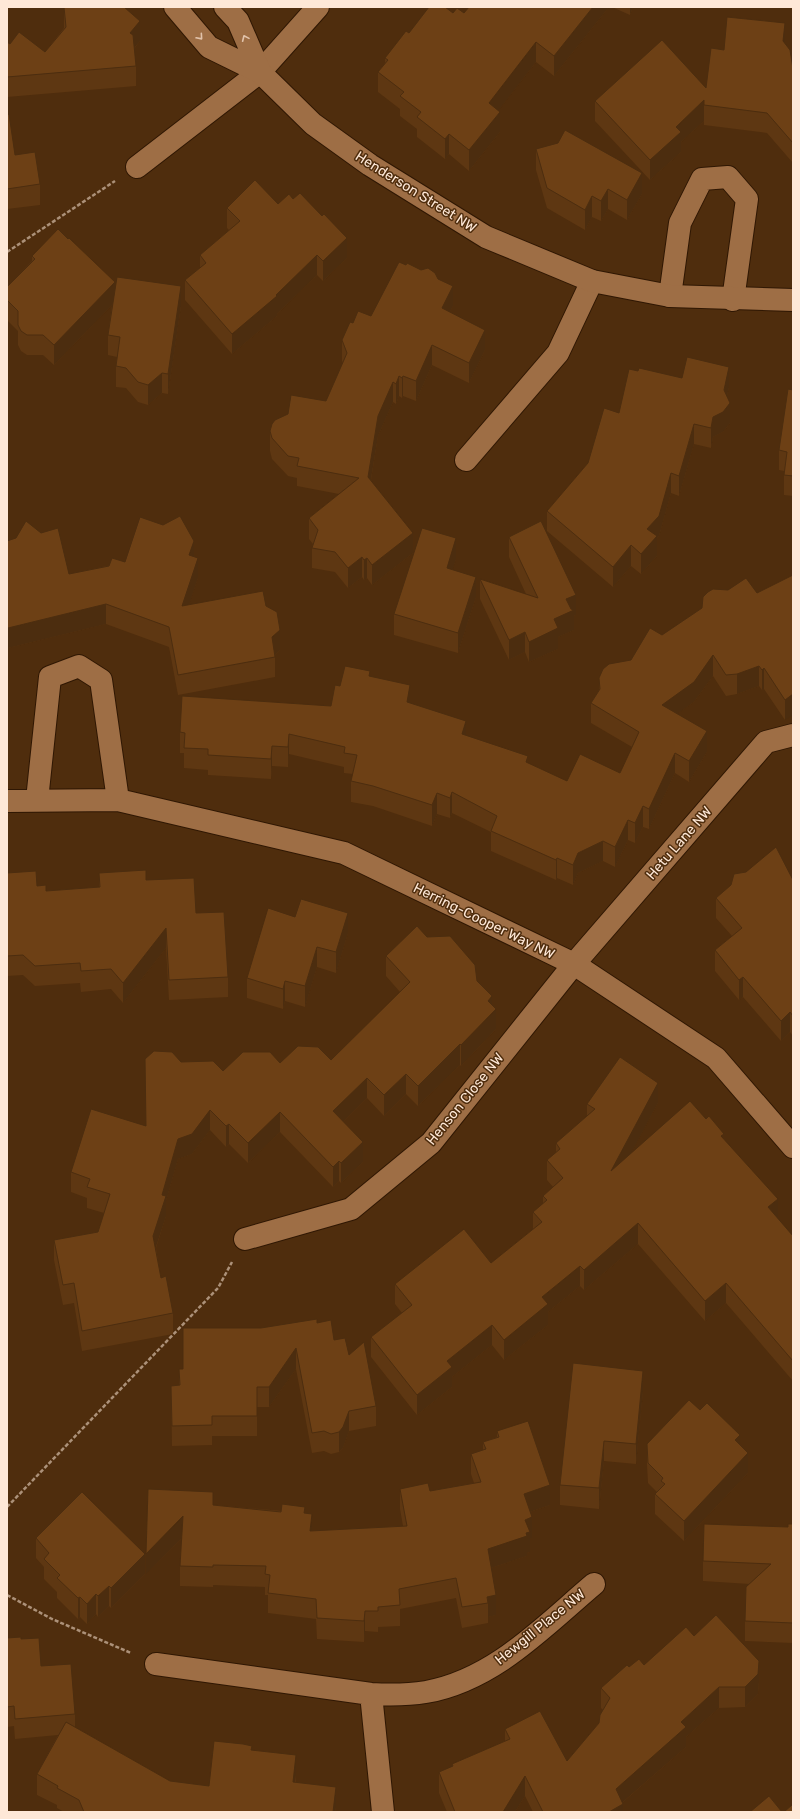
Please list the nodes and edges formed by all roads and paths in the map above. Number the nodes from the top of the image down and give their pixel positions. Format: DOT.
graph roads {
  1 [pos="175,7"];
  2 [pos="225,7"];
  3 [pos="318,7"];
  4 [pos="260,72"];
  5 [pos="137,167"];
  6 [pos="7,252"];
  7 [pos="592,281"];
  8 [pos="670,296"];
  9 [pos="733,300"];
  10 [pos="793,300"];
  11 [pos="466,460"];
  12 [pos="793,735"];
  13 [pos="37,800"];
  14 [pos="118,800"];
  15 [pos="7,802"];
  16 [pos="574,964"];
  17 [pos="793,1147"];
  18 [pos="245,1238"];
  19 [pos="7,1507"];
  20 [pos="594,1584"];
  21 [pos="7,1595"];
  22 [pos="156,1664"];
  23 [pos="371,1694"];
  24 [pos="383,1812"];
  1 -- 4 [label="street, Henderson Street NW, one-way"];
  4 -- 2 [label="street, Henderson Street NW, one-way"];
  3 -- 4 [label="street"];
  4 -- 5 [label="street"];
  4 -- 7 [label="street, Henderson Street NW"];
  5 -- 6 [label="path"];
  7 -- 8 [label="street, Henderson Street NW"];
  7 -- 11 [label="street"];
  8 -- 9 [label="street, Henderson Street NW"];
  8 -- 9 [label="street"];
  9 -- 10 [label="street, Henderson Street NW"];
  12 -- 16 [label="street, Hetu Lane NW"];
  13 -- 14 [label="street, Herring-Cooper Way NW"];
  13 -- 14 [label="street"];
  13 -- 15 [label="street, Herring-Cooper Way NW"];
  14 -- 16 [label="street, Herring-Cooper Way NW"];
  16 -- 17 [label="street, Herring-Cooper Way NW"];
  16 -- 18 [label="street, Henson Close NW"];
  18 -- 19 [label="path"];
  20 -- 23 [label="street, Hewgill Place NW"];
  21 -- 22 [label="path"];
  22 -- 23 [label="street, Hewgill Place NW"];
  23 -- 24 [label="street"];
}
